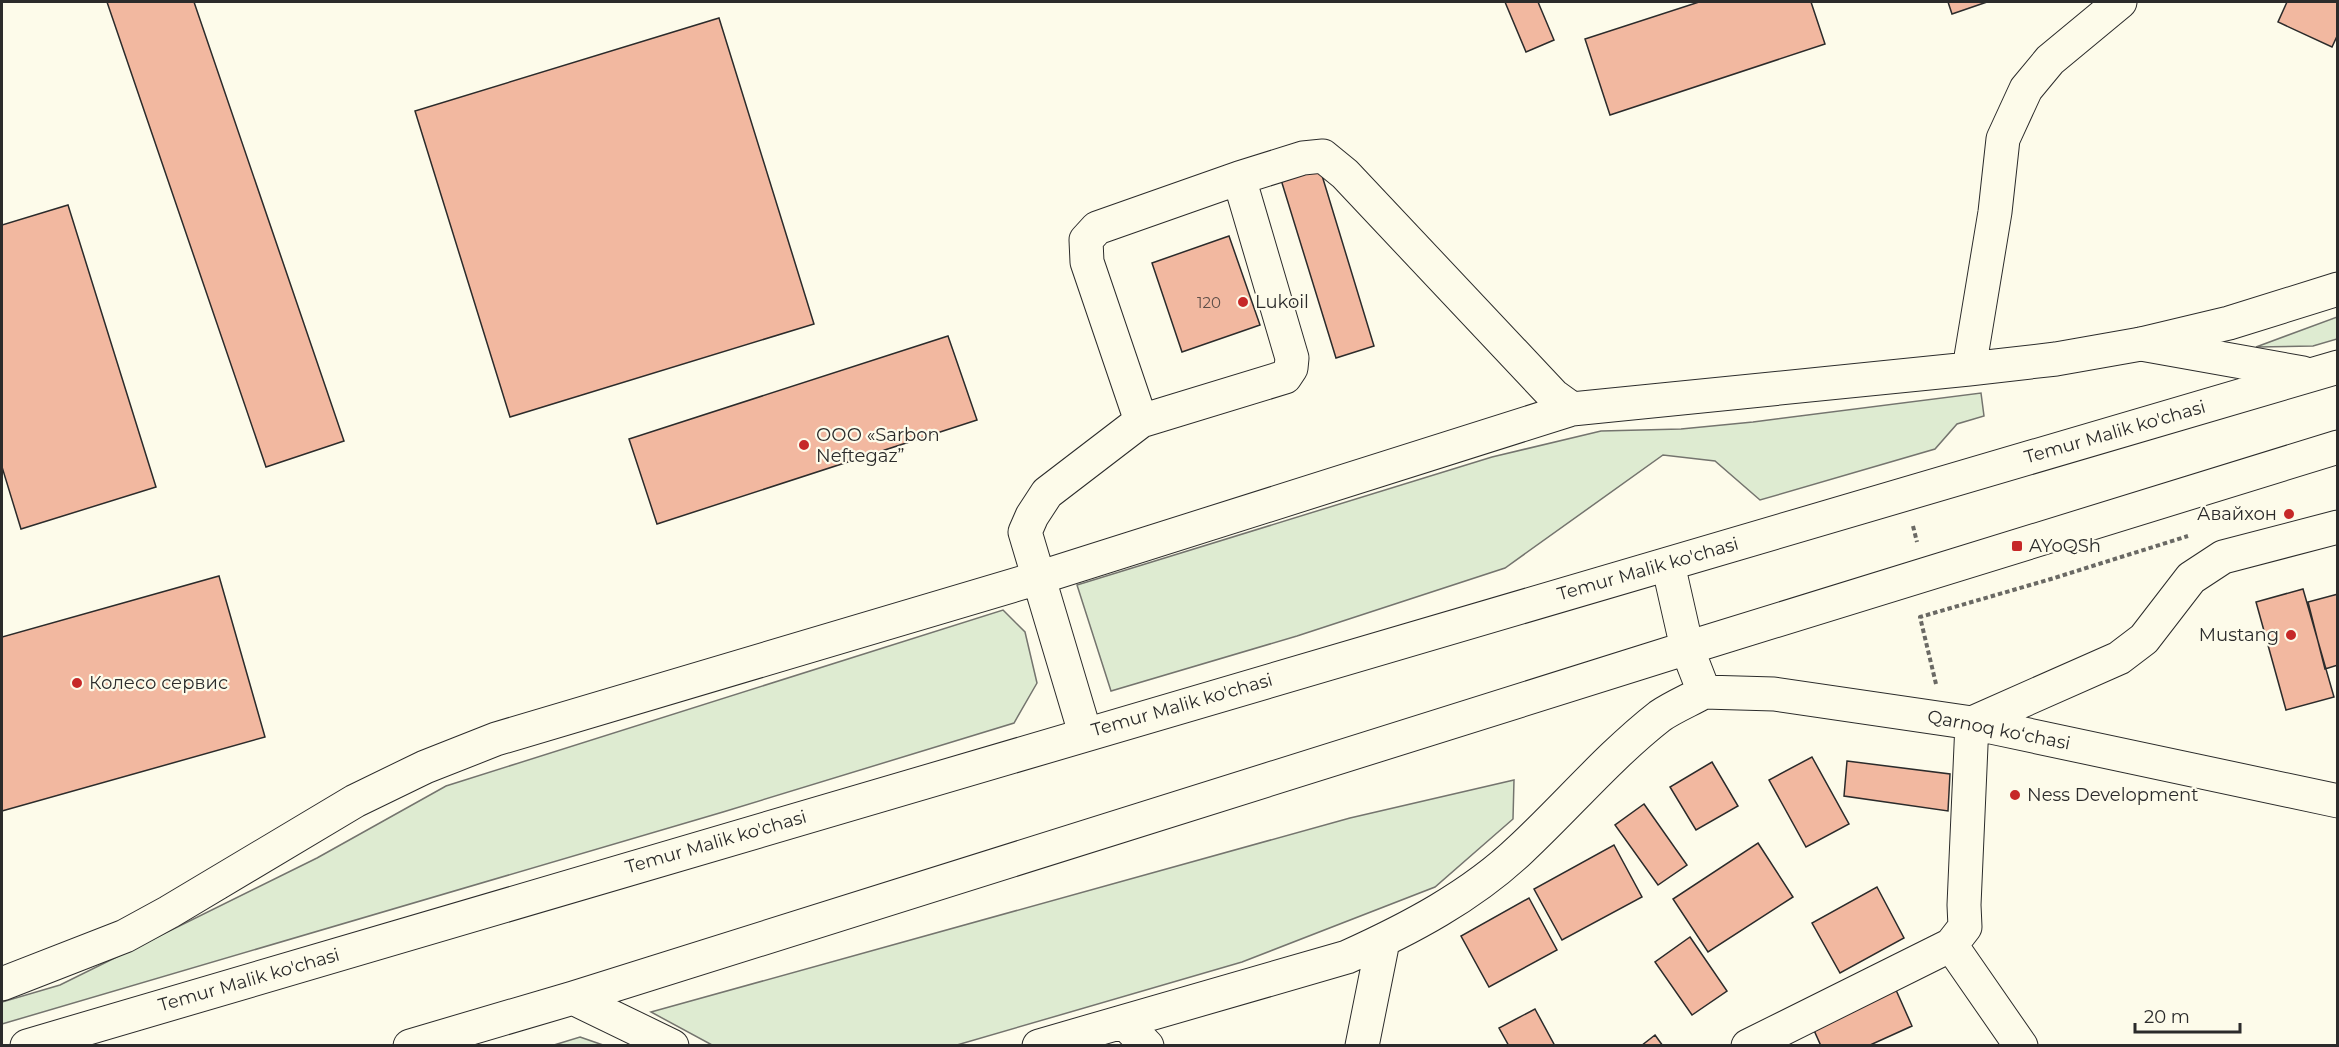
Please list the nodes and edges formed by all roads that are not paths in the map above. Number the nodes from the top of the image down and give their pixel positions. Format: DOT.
graph roads {
  1 [pos="2120,2"];
  2 [pos="1239,178"];
  3 [pos="2337,289"];
  4 [pos="2140,344"];
  5 [pos="1969,369"];
  6 [pos="2324,371"];
  7 [pos="1572,409"];
  8 [pos="1141,421"];
  9 [pos="2337,447"];
  10 [pos="2337,527"];
  11 [pos="1668,564"];
  12 [pos="1038,578"];
  13 [pos="1688,648"];
  14 [pos="1704,692"];
  15 [pos="1972,723"];
  16 [pos="1085,733"];
  17 [pos="2337,801"];
  18 [pos="1383,941"];
  19 [pos="1951,945"];
  20 [pos="2,984"];
  21 [pos="573,998"];
  22 [pos="127,1016"];
  23 [pos="1124,1022"];
  24 [pos="27,1046"];
  25 [pos="111,1046"];
  26 [pos="410,1046"];
  27 [pos="672,1046"];
  28 [pos="1039,1046"];
  29 [pos="1147,1046"];
  30 [pos="1362,1046"];
  31 [pos="1748,1046"];
  32 [pos="2021,1046"];
  1 -- 5 [label="main road"];
  2 -- 7 [label="main road"];
  2 -- 8 [label="main road"];
  2 -- 8 [label="main road"];
  3 -- 4 [label="main road"];
  4 -- 5 [label="main road"];
  4 -- 6 [label="main road"];
  5 -- 7 [label="main road"];
  6 -- 11 [label="main road, Temur Malik ko'chasi"];
  7 -- 12 [label="main road"];
  8 -- 12 [label="main road"];
  9 -- 13 [label="main road"];
  10 -- 15 [label="main road"];
  11 -- 13 [label="main road"];
  11 -- 16 [label="main road, Temur Malik ko'chasi"];
  12 -- 16 [label="main road"];
  12 -- 20 [label="main road"];
  13 -- 14 [label="main road"];
  13 -- 21 [label="main road"];
  14 -- 15 [label="main road, Qarnoq koʻchasi"];
  14 -- 18 [label="main road"];
  15 -- 17 [label="main road, Qarnoq koʻchasi"];
  15 -- 19 [label="main road"];
  16 -- 22 [label="main road, Temur Malik ko'chasi"];
  18 -- 23 [label="main road"];
  18 -- 30 [label="main road"];
  19 -- 31 [label="main road"];
  19 -- 32 [label="main road"];
  21 -- 26 [label="main road"];
  21 -- 27 [label="main road"];
  22 -- 24 [label="main road, Temur Malik ko'chasi"];
  22 -- 25 [label="main road"];
  23 -- 28 [label="main road"];
  23 -- 29 [label="main road"];
}
